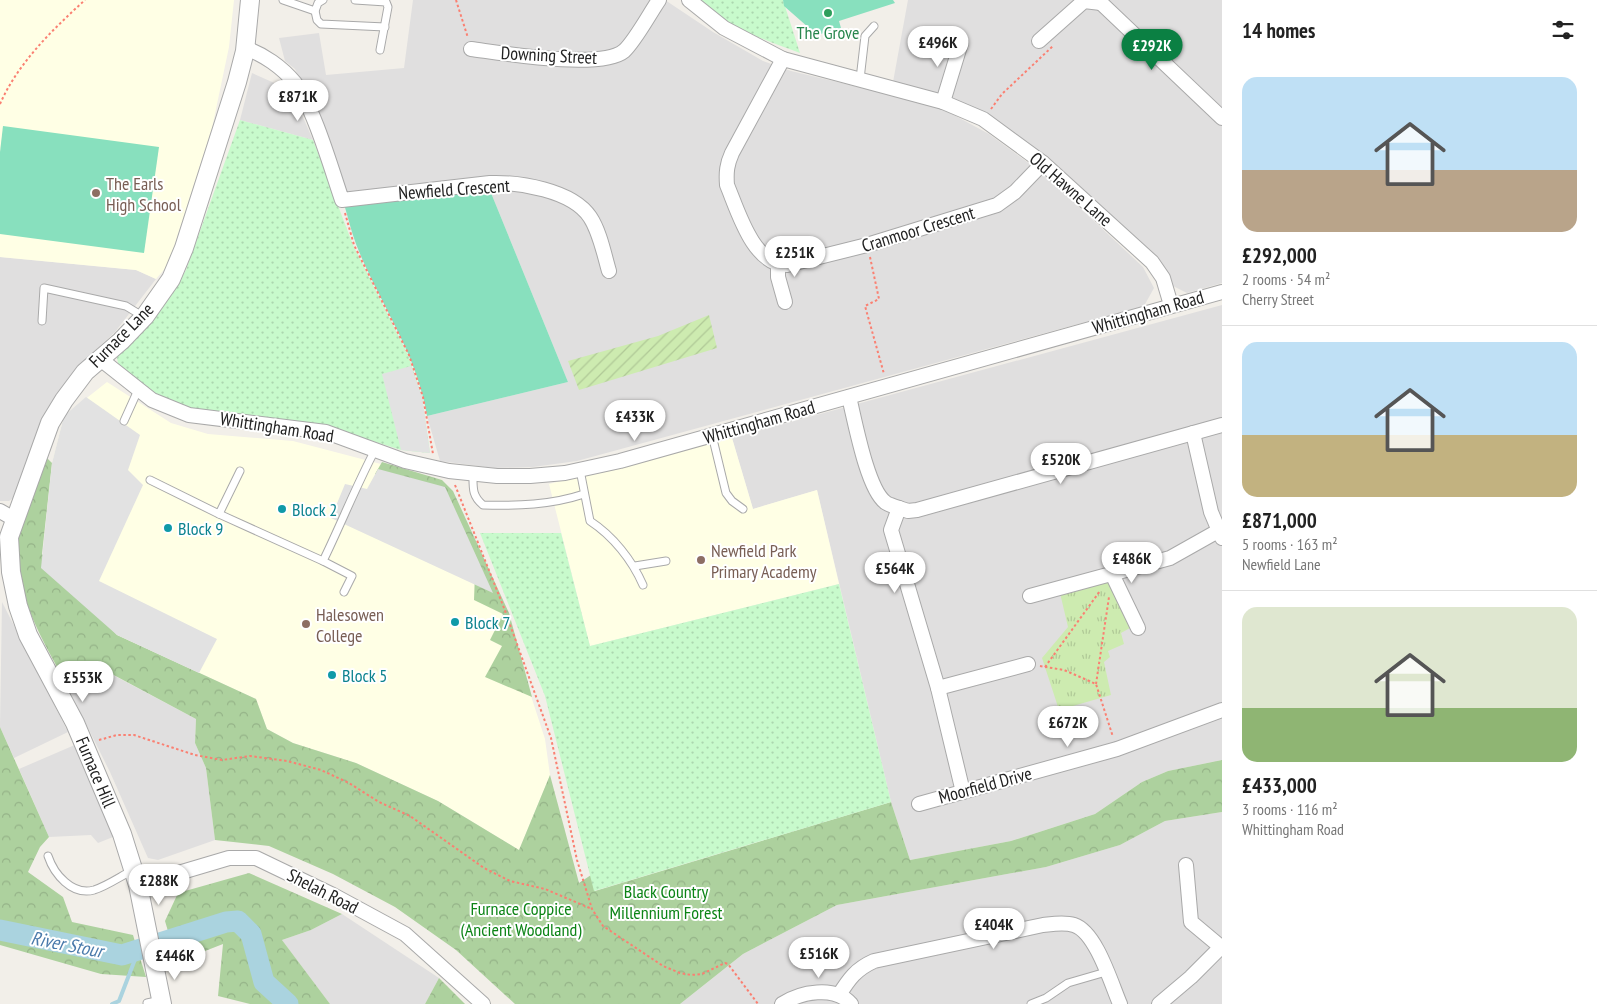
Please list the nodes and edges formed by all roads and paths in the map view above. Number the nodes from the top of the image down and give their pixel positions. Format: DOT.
graph roads {
  1 [pos="85,0"];
  2 [pos="250,0"];
  3 [pos="283,0"];
  4 [pos="323,0"];
  5 [pos="355,0"];
  6 [pos="456,0"];
  7 [pos="659,0"];
  8 [pos="688,0"];
  9 [pos="1103,2"];
  10 [pos="316,11"];
  11 [pos="874,26"];
  12 [pos="385,28"];
  13 [pos="1039,41"];
  14 [pos="1057,42"];
  15 [pos="961,43"];
  16 [pos="245,48"];
  17 [pos="471,49"];
  18 [pos="380,50"];
  19 [pos="783,59"];
  20 [pos="860,79"];
  21 [pos="943,102"];
  22 [pos="0,104"];
  23 [pos="1222,118"];
  24 [pos="983,120"];
  25 [pos="1043,163"];
  26 [pos="342,200"];
  27 [pos="867,245"];
  28 [pos="778,265"];
  29 [pos="609,271"];
  30 [pos="1222,292"];
  31 [pos="785,302"];
  32 [pos="1171,305"];
  33 [pos="144,317"];
  34 [pos="42,321"];
  35 [pos="99,358"];
  36 [pos="887,386"];
  37 [pos="138,390"];
  38 [pos="848,397"];
  39 [pos="124,421"];
  40 [pos="1222,425"];
  41 [pos="1193,433"];
  42 [pos="712,436"];
  43 [pos="375,450"];
  44 [pos="443,469"];
  45 [pos="580,470"];
  46 [pos="240,471"];
  47 [pos="473,474"];
  48 [pos="150,480"];
  49 [pos="584,494"];
  50 [pos="899,508"];
  51 [pos="743,509"];
  52 [pos="219,514"];
  53 [pos="7,515"];
  54 [pos="1220,534"];
  55 [pos="323,561"];
  56 [pos="666,561"];
  57 [pos="635,566"];
  58 [pos="1112,574"];
  59 [pos="644,585"];
  60 [pos="344,592"];
  61 [pos="1030,596"];
  62 [pos="1138,628"];
  63 [pos="1028,664"];
  64 [pos="1044,667"];
  65 [pos="1096,684"];
  66 [pos="938,688"];
  67 [pos="1222,710"];
  68 [pos="85,745"];
  69 [pos="1117,749"];
  70 [pos="963,792"];
  71 [pos="919,804"];
  72 [pos="48,856"];
  73 [pos="1186,864"];
  74 [pos="136,877"];
  75 [pos="592,909"];
  76 [pos="1222,947"];
  77 [pos="1106,972"];
  78 [pos="839,996"];
  79 [pos="157,1002"];
  80 [pos="483,1004"];
  81 [pos="758,1004"];
  82 [pos="782,1004"];
  83 [pos="851,1004"];
  84 [pos="1031,1004"];
  85 [pos="1120,1004"];
  86 [pos="1159,1004"];
  1 -- 22 [label="path"];
  2 -- 16 [label="street, Furnace Lane"];
  3 -- 10 [label="lane"];
  4 -- 10 [label="lane"];
  5 -- 12 [label="lane"];
  6 -- 17 [label="path"];
  7 -- 17 [label="street, Downing Street"];
  8 -- 19 [label="street, Old Hawne Lane"];
  9 -- 13 [label="street"];
  9 -- 23 [label="street"];
  10 -- 12 [label="lane"];
  11 -- 20 [label="lane"];
  12 -- 18 [label="lane"];
  14 -- 24 [label="path"];
  15 -- 21 [label="street"];
  16 -- 26 [label="street"];
  16 -- 33 [label="street, Furnace Lane"];
  19 -- 20 [label="street, Old Hawne Lane"];
  19 -- 28 [label="street"];
  20 -- 21 [label="street, Old Hawne Lane"];
  21 -- 24 [label="street, Old Hawne Lane"];
  24 -- 25 [label="street, Old Hawne Lane"];
  25 -- 27 [label="street, Cranmoor Crescent"];
  25 -- 32 [label="street, Old Hawne Lane"];
  26 -- 29 [label="street, Newfield Crescent"];
  26 -- 44 [label="path"];
  27 -- 28 [label="street, Cranmoor Crescent"];
  27 -- 36 [label="path"];
  28 -- 31 [label="street"];
  30 -- 32 [label="street, Whittingham Road"];
  32 -- 36 [label="street, Whittingham Road"];
  33 -- 34 [label="lane"];
  33 -- 35 [label="street, Furnace Lane"];
  35 -- 37 [label="street, Whittingham Road"];
  35 -- 53 [label="street, Furnace Lane"];
  36 -- 38 [label="street, Whittingham Road"];
  37 -- 39 [label="lane"];
  37 -- 43 [label="street, Whittingham Road"];
  38 -- 42 [label="street, Whittingham Road"];
  38 -- 50 [label="street"];
  40 -- 41 [label="street"];
  41 -- 50 [label="street"];
  41 -- 54 [label="street"];
  42 -- 45 [label="street, Whittingham Road"];
  42 -- 51 [label="lane"];
  43 -- 44 [label="street, Whittingham Road"];
  43 -- 55 [label="lane"];
  44 -- 47 [label="street, Whittingham Road"];
  44 -- 75 [label="path"];
  45 -- 47 [label="street, Whittingham Road"];
  45 -- 49 [label="lane"];
  46 -- 52 [label="lane"];
  47 -- 49 [label="lane"];
  48 -- 52 [label="lane"];
  49 -- 57 [label="lane"];
  50 -- 66 [label="street"];
  52 -- 55 [label="lane"];
  53 -- 68 [label="street, Furnace Hill"];
  54 -- 58 [label="street"];
  55 -- 60 [label="lane"];
  56 -- 57 [label="lane"];
  57 -- 59 [label="lane"];
  58 -- 61 [label="street"];
  58 -- 62 [label="street"];
  58 -- 64 [label="path"];
  58 -- 65 [label="path"];
  63 -- 64 [label="path"];
  63 -- 66 [label="street"];
  64 -- 65 [label="path"];
  65 -- 69 [label="path"];
  66 -- 70 [label="street"];
  67 -- 69 [label="street, Moorfield Drive"];
  68 -- 74 [label="street, Furnace Hill"];
  68 -- 75 [label="path"];
  69 -- 70 [label="street, Moorfield Drive"];
  70 -- 71 [label="street, Moorfield Drive"];
  72 -- 74 [label="lane"];
  73 -- 76 [label="street"];
  74 -- 79 [label="street, Furnace Hill"];
  74 -- 80 [label="street, Shelah Road"];
  75 -- 81 [label="path"];
  76 -- 86 [label="street"];
  77 -- 78 [label="street"];
  77 -- 84 [label="lane"];
  77 -- 85 [label="street"];
  78 -- 82 [label="street"];
  78 -- 83 [label="street"];
}
